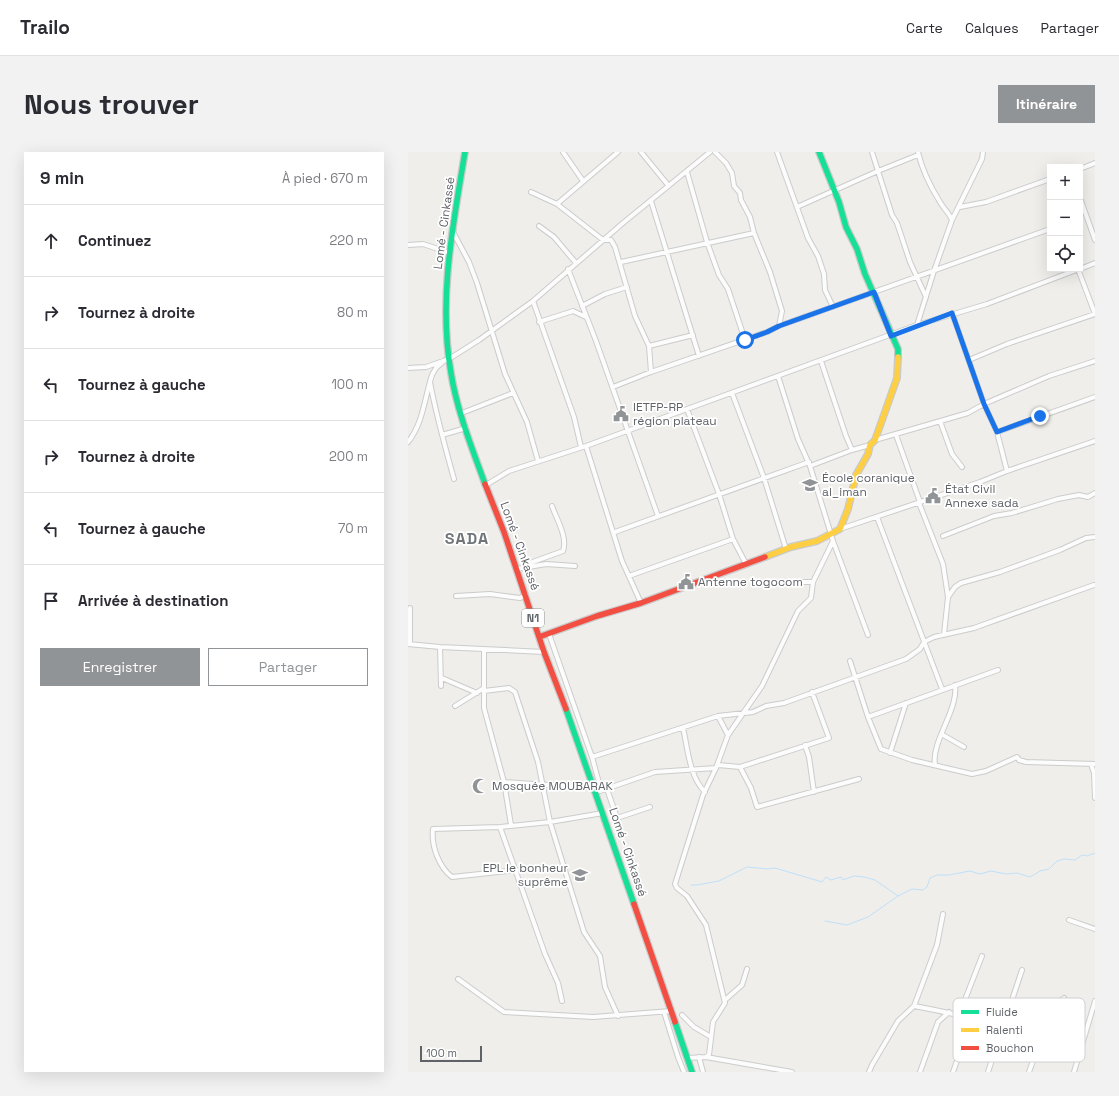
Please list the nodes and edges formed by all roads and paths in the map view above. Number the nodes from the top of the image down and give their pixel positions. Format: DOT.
graph roads {
  1 [pos="465,152"];
  2 [pos="563,152"];
  3 [pos="618,152"];
  4 [pos="641,152"];
  5 [pos="710,152"];
  6 [pos="715,152"];
  7 [pos="777,152"];
  8 [pos="819,152"];
  9 [pos="872,152"];
  10 [pos="983,152"];
  11 [pos="918,153"];
  12 [pos="1095,163"];
  13 [pos="1083,168"];
  14 [pos="878,170"];
  15 [pos="687,172"];
  16 [pos="1047,180"];
  17 [pos="583,181"];
  18 [pos="668,186"];
  19 [pos="834,190"];
  20 [pos="532,192"];
  21 [pos="1081,200"];
  22 [pos="650,201"];
  23 [pos="557,204"];
  24 [pos="797,207"];
  25 [pos="960,207"];
  26 [pos="952,220"];
  27 [pos="539,226"];
  28 [pos="1047,230"];
  29 [pos="453,232"];
  30 [pos="754,233"];
  31 [pos="603,240"];
  32 [pos="1095,240"];
  33 [pos="708,242"];
  34 [pos="408,245"];
  35 [pos="450,253"];
  36 [pos="667,254"];
  37 [pos="621,262"];
  38 [pos="576,263"];
  39 [pos="1095,263"];
  40 [pos="1083,268"];
  41 [pos="568,270"];
  42 [pos="934,271"];
  43 [pos="1071,272"];
  44 [pos="1080,272"];
  45 [pos="917,277"];
  46 [pos="627,287"];
  47 [pos="874,292"];
  48 [pos="926,297"];
  49 [pos="533,301"];
  50 [pos="582,306"];
  51 [pos="833,307"];
  52 [pos="952,313"];
  53 [pos="1095,314"];
  54 [pos="587,318"];
  55 [pos="540,322"];
  56 [pos="917,325"];
  57 [pos="779,326"];
  58 [pos="493,330"];
  59 [pos="693,335"];
  60 [pos="891,336"];
  61 [pos="745,340"];
  62 [pos="649,346"];
  63 [pos="699,356"];
  64 [pos="447,359"];
  65 [pos="969,360"];
  66 [pos="822,361"];
  67 [pos="1095,361"];
  68 [pos="408,368"];
  69 [pos="651,372"];
  70 [pos="778,376"];
  71 [pos="430,382"];
  72 [pos="613,387"];
  73 [pos="732,393"];
  74 [pos="513,394"];
  75 [pos="1095,397"];
  76 [pos="984,404"];
  77 [pos="687,409"];
  78 [pos="462,413"];
  79 [pos="940,421"];
  80 [pos="466,428"];
  81 [pos="628,430"];
  82 [pos="997,432"];
  83 [pos="442,435"];
  84 [pos="896,435"];
  85 [pos="875,440"];
  86 [pos="1095,441"];
  87 [pos="408,442"];
  88 [pos="870,445"];
  89 [pos="586,446"];
  90 [pos="581,447"];
  91 [pos="852,450"];
  92 [pos="538,461"];
  93 [pos="810,464"];
  94 [pos="962,467"];
  95 [pos="1007,471"];
  96 [pos="764,478"];
  97 [pos="454,480"];
  98 [pos="486,485"];
  99 [pos="1095,493"];
  100 [pos="719,494"];
  101 [pos="920,503"];
  102 [pos="552,506"];
  103 [pos="658,516"];
  104 [pos="877,517"];
  105 [pos="840,529"];
  106 [pos="615,532"];
  107 [pos="831,535"];
  108 [pos="943,536"];
  109 [pos="1095,537"];
  110 [pos="733,539"];
  111 [pos="833,541"];
  112 [pos="786,549"];
  113 [pos="746,564"];
  114 [pos="575,566"];
  115 [pos="526,567"];
  116 [pos="517,569"];
  117 [pos="629,576"];
  118 [pos="798,582"];
  119 [pos="813,582"];
  120 [pos="1094,585"];
  121 [pos="526,595"];
  122 [pos="456,596"];
  123 [pos="948,597"];
  124 [pos="641,603"];
  125 [pos="410,608"];
  126 [pos="549,634"];
  127 [pos="944,634"];
  128 [pos="868,635"];
  129 [pos="539,637"];
  130 [pos="924,642"];
  131 [pos="409,644"];
  132 [pos="440,647"];
  133 [pos="484,650"];
  134 [pos="544,652"];
  135 [pos="850,662"];
  136 [pos="998,670"];
  137 [pos="856,677"];
  138 [pos="442,678"];
  139 [pos="955,685"];
  140 [pos="441,686"];
  141 [pos="484,689"];
  142 [pos="942,689"];
  143 [pos="812,692"];
  144 [pos="477,693"];
  145 [pos="906,703"];
  146 [pos="455,706"];
  147 [pos="743,714"];
  148 [pos="718,716"];
  149 [pos="868,716"];
  150 [pos="570,718"];
  151 [pos="579,719"];
  152 [pos="683,728"];
  153 [pos="943,735"];
  154 [pos="728,736"];
  155 [pos="805,745"];
  156 [pos="964,747"];
  157 [pos="890,753"];
  158 [pos="592,757"];
  159 [pos="935,764"];
  160 [pos="1093,764"];
  161 [pos="717,767"];
  162 [pos="740,767"];
  163 [pos="693,771"];
  164 [pos="859,779"];
  165 [pos="504,782"];
  166 [pos="543,785"];
  167 [pos="607,789"];
  168 [pos="597,790"];
  169 [pos="704,792"];
  170 [pos="814,792"];
  171 [pos="1095,798"];
  172 [pos="650,807"];
  173 [pos="603,813"];
  174 [pos="550,822"];
  175 [pos="511,826"];
  176 [pos="500,827"];
  177 [pos="517,870"];
  178 [pos="943,914"];
  179 [pos="1069,920"];
  180 [pos="1095,929"];
  181 [pos="982,956"];
  182 [pos="747,969"];
  183 [pos="1022,970"];
  184 [pos="458,979"];
  185 [pos="965,998"];
  186 [pos="1012,998"];
  187 [pos="725,1000"];
  188 [pos="1095,1001"];
  189 [pos="562,1002"];
  190 [pos="914,1006"];
  191 [pos="671,1011"];
  192 [pos="664,1012"];
  193 [pos="949,1012"];
  194 [pos="953,1013"];
  195 [pos="682,1015"];
  196 [pos="618,1016"];
  197 [pos="1085,1034"];
  198 [pos="711,1037"];
  199 [pos="699,1057"];
  200 [pos="706,1057"];
  201 [pos="687,1058"];
  202 [pos="957,1062"];
  203 [pos="991,1062"];
  204 [pos="1032,1062"];
  205 [pos="1077,1062"];
  206 [pos="684,1072"];
  207 [pos="692,1072"];
  208 [pos="703,1072"];
  209 [pos="792,1072"];
  210 [pos="869,1072"];
  211 [pos="920,1072"];
  212 [pos="953,1072"];
  213 [pos="988,1072"];
  214 [pos="1029,1072"];
  215 [pos="1074,1072"];
  1 -- 29 [label="main road, Lomé - Cinkassé / N1"];
  2 -- 17 [label="street"];
  3 -- 17 [label="street"];
  4 -- 18 [label="street"];
  5 -- 15 [label="street"];
  6 -- 30 [label="street"];
  7 -- 24 [label="street"];
  8 -- 19 [label="main road"];
  9 -- 14 [label="street"];
  10 -- 25 [label="street"];
  11 -- 14 [label="street"];
  11 -- 26 [label="street"];
  12 -- 13 [label="street"];
  14 -- 19 [label="street"];
  14 -- 45 [label="street"];
  15 -- 18 [label="street"];
  15 -- 33 [label="street"];
  16 -- 25 [label="street"];
  17 -- 23 [label="street"];
  18 -- 22 [label="street"];
  19 -- 24 [label="street"];
  19 -- 47 [label="main road"];
  20 -- 23 [label="street"];
  21 -- 32 [label="street"];
  22 -- 31 [label="street"];
  22 -- 36 [label="street"];
  23 -- 31 [label="street"];
  24 -- 51 [label="street"];
  25 -- 26 [label="street"];
  26 -- 42 [label="street"];
  27 -- 38 [label="street"];
  28 -- 42 [label="street"];
  29 -- 35 [label="main road, Lomé - Cinkassé / N1"];
  29 -- 58 [label="street"];
  30 -- 33 [label="street"];
  30 -- 57 [label="street"];
  31 -- 37 [label="street"];
  31 -- 38 [label="street"];
  33 -- 36 [label="street"];
  33 -- 61 [label="street"];
  34 -- 35 [label="street"];
  35 -- 64 [label="main road, Lomé - Cinkassé / N1"];
  36 -- 37 [label="street"];
  36 -- 59 [label="street"];
  37 -- 46 [label="street"];
  38 -- 41 [label="street"];
  39 -- 40 [label="street"];
  41 -- 49 [label="street"];
  41 -- 50 [label="street"];
  42 -- 45 [label="street"];
  42 -- 48 [label="street"];
  43 -- 52 [label="street"];
  44 -- 53 [label="street"];
  45 -- 47 [label="street"];
  45 -- 48 [label="street"];
  46 -- 50 [label="street"];
  46 -- 62 [label="street"];
  47 -- 51 [label="street"];
  47 -- 60 [label="main road"];
  48 -- 56 [label="street"];
  49 -- 55 [label="street"];
  49 -- 58 [label="street"];
  50 -- 54 [label="street"];
  51 -- 57 [label="street"];
  52 -- 56 [label="street"];
  52 -- 65 [label="street"];
  53 -- 65 [label="street"];
  54 -- 55 [label="street"];
  54 -- 72 [label="street"];
  55 -- 90 [label="street"];
  56 -- 60 [label="street"];
  57 -- 61 [label="street"];
  58 -- 64 [label="street"];
  58 -- 74 [label="street"];
  59 -- 62 [label="street"];
  59 -- 63 [label="street"];
  60 -- 66 [label="street"];
  60 -- 85 [label="main road"];
  61 -- 63 [label="street"];
  62 -- 69 [label="street"];
  63 -- 69 [label="street"];
  64 -- 68 [label="street"];
  64 -- 71 [label="street"];
  64 -- 78 [label="main road, Lomé - Cinkassé / N1"];
  65 -- 76 [label="street"];
  66 -- 70 [label="street"];
  66 -- 91 [label="street"];
  67 -- 76 [label="street"];
  69 -- 72 [label="street"];
  70 -- 73 [label="street"];
  70 -- 93 [label="street"];
  71 -- 83 [label="street"];
  71 -- 87 [label="street"];
  72 -- 81 [label="street"];
  73 -- 77 [label="street"];
  73 -- 96 [label="street"];
  74 -- 78 [label="street"];
  74 -- 92 [label="street"];
  75 -- 82 [label="street"];
  76 -- 79 [label="street"];
  76 -- 82 [label="street"];
  77 -- 81 [label="street"];
  77 -- 100 [label="street"];
  78 -- 80 [label="main road, Lomé - Cinkassé / N1"];
  79 -- 84 [label="street"];
  79 -- 94 [label="street"];
  80 -- 83 [label="street"];
  80 -- 98 [label="main road, Lomé - Cinkassé / N1"];
  81 -- 89 [label="street"];
  81 -- 103 [label="street"];
  82 -- 95 [label="street"];
  83 -- 97 [label="street"];
  84 -- 85 [label="street"];
  84 -- 101 [label="street"];
  85 -- 88 [label="main road"];
  86 -- 95 [label="street"];
  88 -- 91 [label="street"];
  88 -- 105 [label="main road"];
  89 -- 90 [label="street"];
  89 -- 106 [label="street"];
  90 -- 92 [label="street"];
  91 -- 93 [label="street"];
  92 -- 98 [label="street"];
  93 -- 96 [label="street"];
  93 -- 107 [label="street"];
  95 -- 101 [label="street"];
  96 -- 100 [label="street"];
  96 -- 112 [label="street"];
  98 -- 116 [label="main road, Lomé - Cinkassé / N1"];
  99 -- 108 [label="street"];
  100 -- 103 [label="street"];
  100 -- 110 [label="street"];
  101 -- 104 [label="street"];
  101 -- 123 [label="street"];
  102 -- 115 [label="street"];
  103 -- 106 [label="street"];
  104 -- 105 [label="street"];
  104 -- 130 [label="street"];
  105 -- 107 [label="main road"];
  106 -- 117 [label="street"];
  107 -- 111 [label="street"];
  107 -- 112 [label="main road"];
  109 -- 123 [label="street"];
  110 -- 113 [label="street"];
  110 -- 117 [label="street"];
  111 -- 119 [label="street"];
  111 -- 128 [label="street"];
  112 -- 113 [label="main road"];
  113 -- 124 [label="main road"];
  114 -- 115 [label="street"];
  115 -- 116 [label="street"];
  116 -- 121 [label="main road, Lomé - Cinkassé / N1"];
  117 -- 124 [label="street"];
  118 -- 119 [label="street"];
  119 -- 147 [label="street"];
  120 -- 127 [label="street"];
  121 -- 122 [label="street"];
  121 -- 129 [label="main road, Lomé - Cinkassé / N1"];
  123 -- 127 [label="street"];
  124 -- 126 [label="main road"];
  125 -- 131 [label="street"];
  126 -- 129 [label="main road"];
  126 -- 151 [label="street"];
  127 -- 130 [label="street"];
  129 -- 134 [label="main road, Lomé - Cinkassé / N1"];
  130 -- 137 [label="street"];
  130 -- 142 [label="street"];
  131 -- 132 [label="street"];
  132 -- 133 [label="street"];
  132 -- 138 [label="street"];
  133 -- 134 [label="street"];
  133 -- 141 [label="street"];
  134 -- 150 [label="main road, Lomé - Cinkassé / N1"];
  135 -- 137 [label="street"];
  136 -- 139 [label="street"];
  137 -- 143 [label="street"];
  137 -- 149 [label="street"];
  138 -- 140 [label="street"];
  138 -- 144 [label="street"];
  139 -- 142 [label="street"];
  139 -- 153 [label="street"];
  141 -- 144 [label="street"];
  141 -- 165 [label="street"];
  141 -- 166 [label="street"];
  142 -- 145 [label="street"];
  143 -- 147 [label="street"];
  143 -- 155 [label="street"];
  144 -- 146 [label="street"];
  145 -- 149 [label="street"];
  145 -- 157 [label="street"];
  147 -- 148 [label="street"];
  147 -- 154 [label="street"];
  148 -- 152 [label="street"];
  148 -- 154 [label="street"];
  149 -- 157 [label="street"];
  150 -- 151 [label="street"];
  150 -- 168 [label="main road, Lomé - Cinkassé / N1"];
  151 -- 158 [label="street"];
  152 -- 158 [label="street"];
  152 -- 163 [label="street"];
  153 -- 156 [label="street"];
  153 -- 159 [label="street"];
  154 -- 161 [label="street"];
  155 -- 162 [label="street"];
  155 -- 170 [label="street"];
  157 -- 159 [label="street"];
  158 -- 168 [label="street"];
  159 -- 160 [label="street"];
  160 -- 171 [label="street"];
  161 -- 162 [label="street"];
  161 -- 163 [label="street"];
  161 -- 169 [label="street"];
  162 -- 170 [label="street"];
  163 -- 167 [label="street"];
  163 -- 169 [label="street"];
  164 -- 170 [label="street"];
  165 -- 166 [label="street"];
  165 -- 175 [label="street"];
  166 -- 168 [label="street"];
  166 -- 174 [label="street"];
  167 -- 168 [label="street"];
  167 -- 172 [label="street"];
  168 -- 173 [label="main road, Lomé - Cinkassé / N1"];
  169 -- 187 [label="street"];
  173 -- 174 [label="street"];
  173 -- 191 [label="main road, Lomé - Cinkassé / N1"];
  174 -- 175 [label="street"];
  174 -- 196 [label="street"];
  175 -- 176 [label="street"];
  176 -- 177 [label="street"];
  176 -- 177 [label="street"];
  177 -- 189 [label="street"];
  178 -- 190 [label="street"];
  179 -- 180 [label="street"];
  181 -- 185 [label="street"];
  182 -- 187 [label="street"];
  183 -- 186 [label="street"];
  184 -- 196 [label="street"];
  187 -- 198 [label="street"];
  188 -- 197 [label="street"];
  190 -- 193 [label="street"];
  190 -- 210 [label="street"];
  191 -- 192 [label="street"];
  191 -- 201 [label="main road, Lomé - Cinkassé / N1"];
  192 -- 196 [label="street"];
  192 -- 206 [label="street"];
  193 -- 194 [label="street"];
  193 -- 211 [label="street"];
  195 -- 198 [label="street"];
  198 -- 200 [label="street"];
  199 -- 200 [label="street"];
  199 -- 201 [label="street"];
  199 -- 208 [label="street"];
  200 -- 209 [label="street"];
  201 -- 207 [label="main road, Lomé - Cinkassé / N1"];
  202 -- 212 [label="street"];
  203 -- 213 [label="street"];
  204 -- 214 [label="street"];
  205 -- 215 [label="street"];
}
